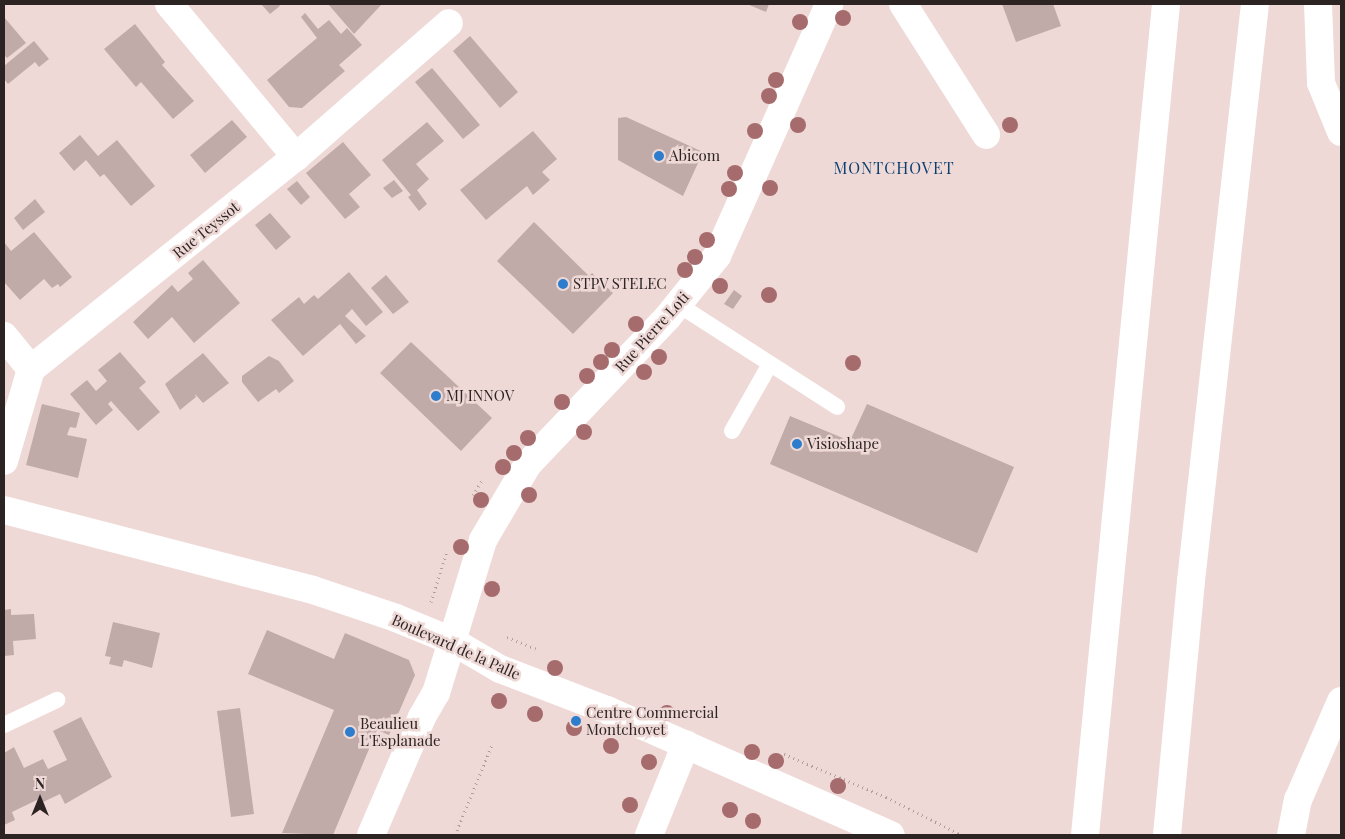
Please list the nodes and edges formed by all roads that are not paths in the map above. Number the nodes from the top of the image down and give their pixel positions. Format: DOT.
graph roads {
  1 [pos="169,4"];
  2 [pos="829,4"];
  3 [pos="904,4"];
  4 [pos="1166,4"];
  5 [pos="1255,4"];
  6 [pos="1318,4"];
  7 [pos="449,23"];
  8 [pos="1341,132"];
  9 [pos="986,135"];
  10 [pos="296,157"];
  11 [pos="679,304"];
  12 [pos="4,336"];
  13 [pos="770,364"];
  14 [pos="31,369"];
  15 [pos="837,407"];
  16 [pos="732,431"];
  17 [pos="4,461"];
  18 [pos="4,510"];
  19 [pos="452,641"];
  20 [pos="57,700"];
  21 [pos="1341,701"];
  22 [pos="4,725"];
  23 [pos="686,744"];
  24 [pos="371,835"];
  25 [pos="649,835"];
  26 [pos="891,835"];
  27 [pos="1085,835"];
  28 [pos="1167,835"];
  29 [pos="1291,835"];
  1 -- 10 [label="main road"];
  2 -- 11 [label="main road, Rue Pierre Loti"];
  3 -- 9 [label="main road"];
  4 -- 27 [label="main road"];
  5 -- 28 [label="main road"];
  6 -- 8 [label="main road"];
  7 -- 10 [label="main road, Rue Teyssot"];
  10 -- 14 [label="main road, Rue Teyssot"];
  11 -- 13 [label="lane"];
  11 -- 19 [label="main road, Rue Pierre Loti"];
  12 -- 14 [label="main road"];
  13 -- 15 [label="lane"];
  13 -- 16 [label="lane"];
  14 -- 17 [label="main road"];
  18 -- 19 [label="main road, Boulevard de la Palle"];
  19 -- 23 [label="main road, Boulevard de la Palle"];
  19 -- 24 [label="main road, Rue Pierre Loti"];
  20 -- 22 [label="lane"];
  21 -- 29 [label="main road"];
  23 -- 25 [label="main road"];
  23 -- 26 [label="main road, Boulevard de la Palle"];
}
